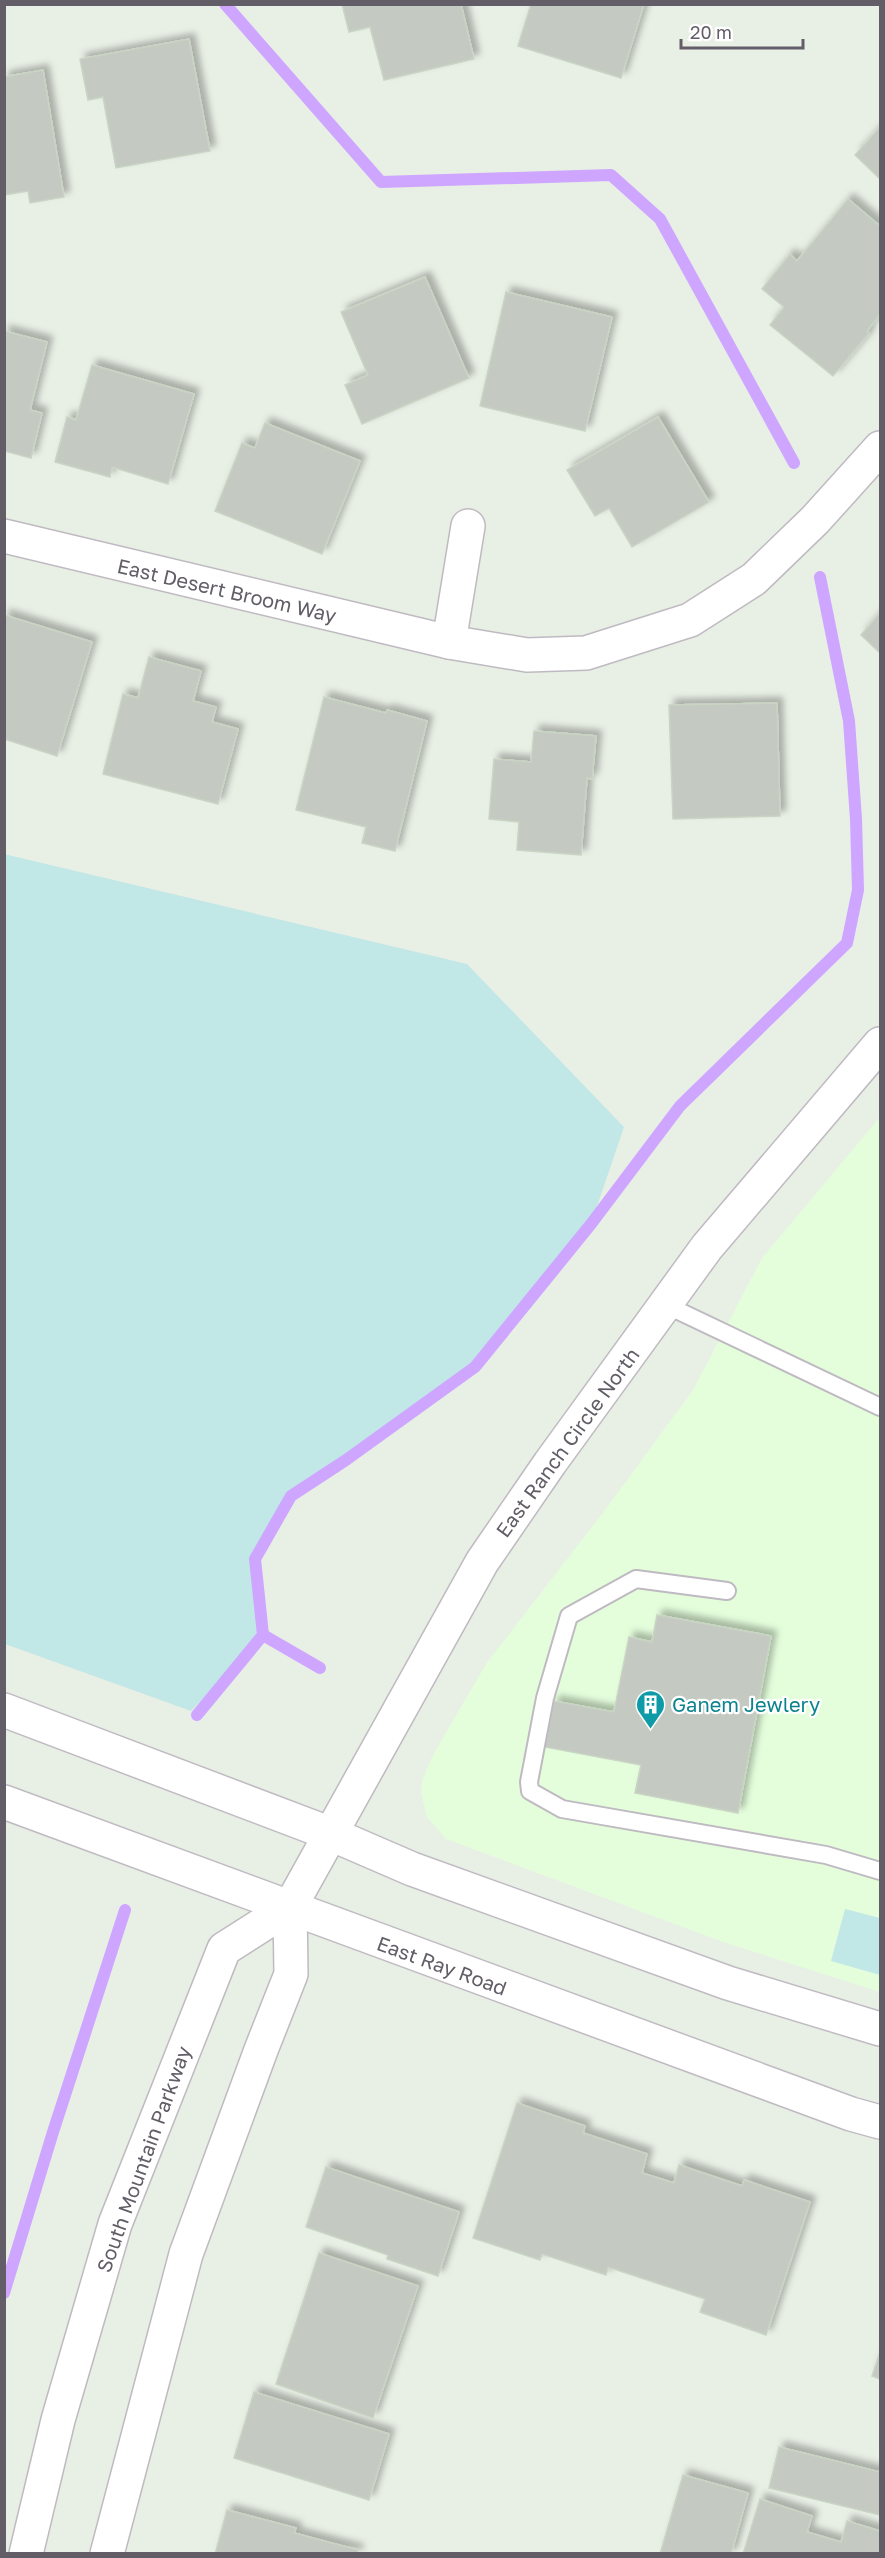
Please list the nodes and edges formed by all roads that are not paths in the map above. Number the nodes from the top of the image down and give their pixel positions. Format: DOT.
graph roads {
  1 [pos="880,447"];
  2 [pos="468,526"];
  3 [pos="4,536"];
  4 [pos="449,642"];
  5 [pos="880,1044"];
  6 [pos="666,1305"];
  7 [pos="880,1407"];
  8 [pos="727,1591"];
  9 [pos="4,1710"];
  10 [pos="4,1802"];
  11 [pos="331,1834"];
  12 [pos="880,1871"];
  13 [pos="308,1876"];
  14 [pos="290,1907"];
  15 [pos="880,2029"];
  16 [pos="880,2122"];
  17 [pos="26,2553"];
  18 [pos="107,2553"];
  1 -- 4 [label="street, East Desert Broom Way"];
  2 -- 4 [label="street"];
  3 -- 4 [label="street, East Desert Broom Way"];
  5 -- 6 [label="street, East Ranch Circle North"];
  6 -- 7 [label="lane"];
  6 -- 11 [label="street, East Ranch Circle North"];
  8 -- 12 [label="lane"];
  9 -- 11 [label="street"];
  10 -- 14 [label="street, East Ray Road"];
  11 -- 13 [label="street, East Ranch Circle North"];
  11 -- 15 [label="street"];
  13 -- 14 [label="street, South Mountain Parkway"];
  14 -- 16 [label="street, East Ray Road"];
  14 -- 17 [label="street, South Mountain Parkway"];
  14 -- 18 [label="street"];
}
